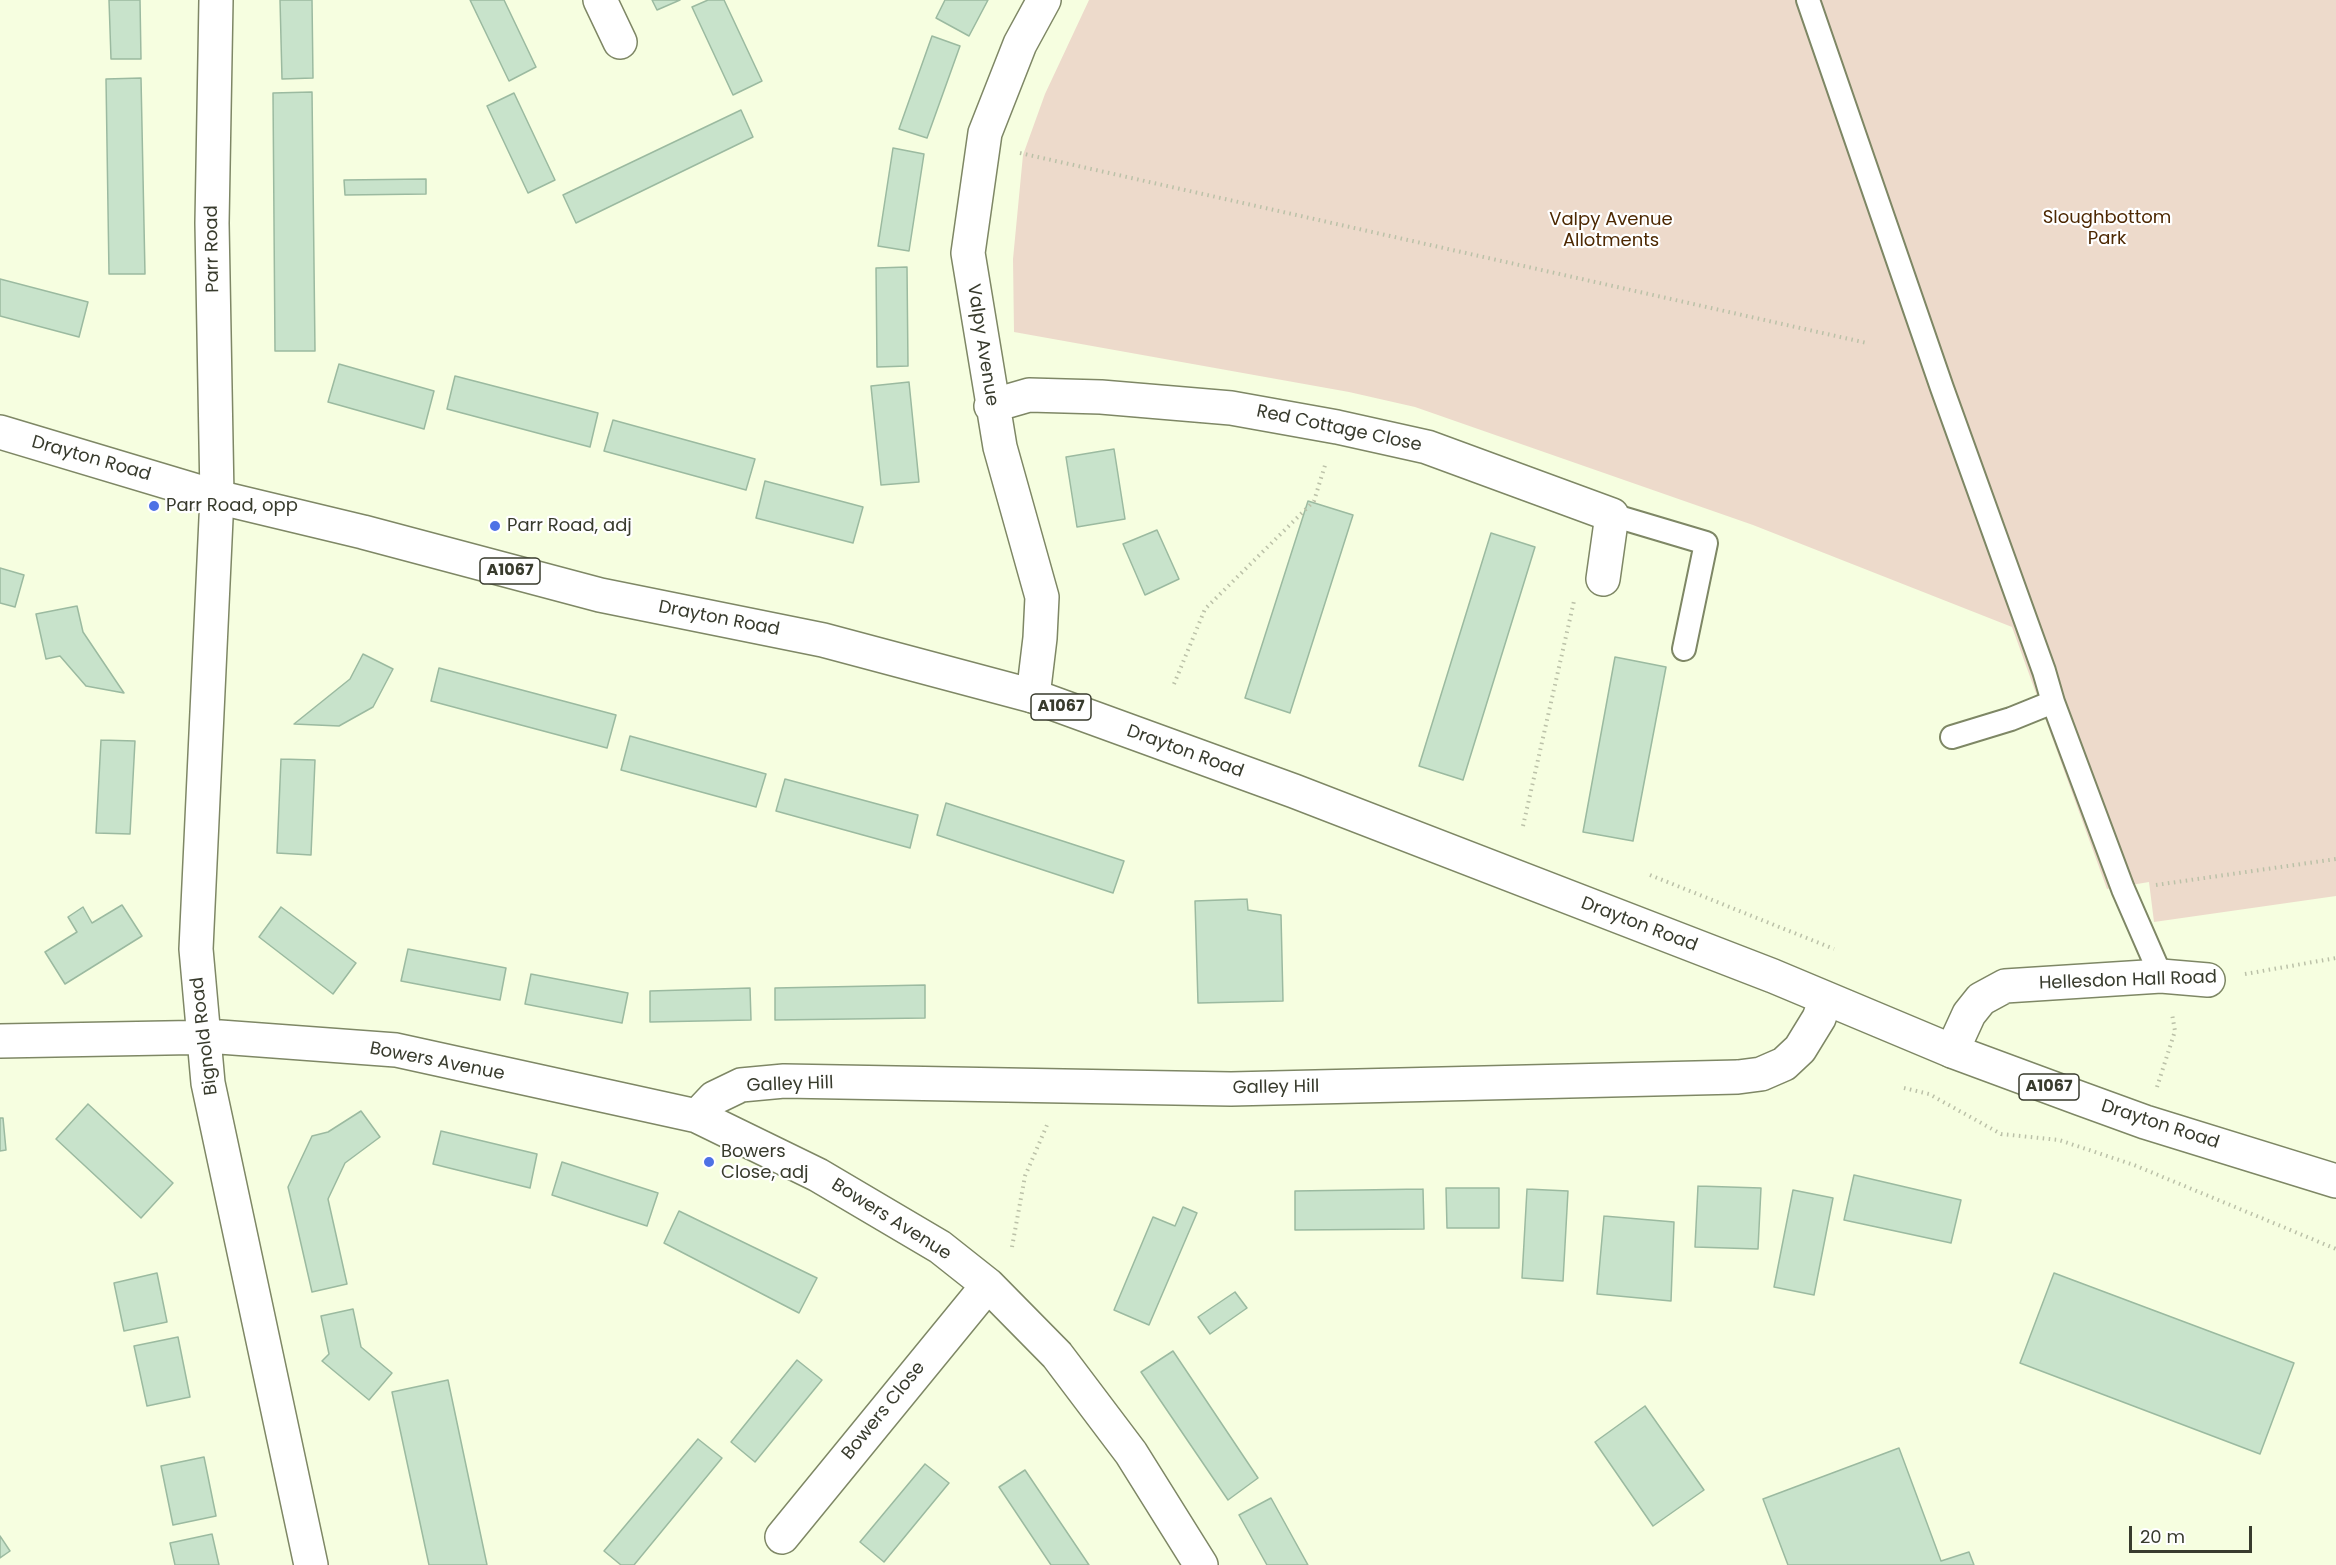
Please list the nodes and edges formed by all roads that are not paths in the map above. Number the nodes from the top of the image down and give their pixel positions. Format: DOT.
graph roads {
  1 [pos="216,0"];
  2 [pos="600,0"];
  3 [pos="1044,0"];
  4 [pos="1808,0"];
  5 [pos="620,42"];
  6 [pos="991,406"];
  7 [pos="0,432"];
  8 [pos="217,497"];
  9 [pos="1612,515"];
  10 [pos="1603,579"];
  11 [pos="1684,649"];
  12 [pos="1033,696"];
  13 [pos="2053,702"];
  14 [pos="1952,737"];
  15 [pos="2161,976"];
  16 [pos="2208,980"];
  17 [pos="1826,999"];
  18 [pos="203,1038"];
  19 [pos="0,1041"];
  20 [pos="1952,1051"];
  21 [pos="697,1116"];
  22 [pos="2336,1181"];
  23 [pos="988,1285"];
  24 [pos="782,1537"];
  25 [pos="311,1565"];
  26 [pos="1201,1565"];
  1 -- 8 [label="street, Parr Road"];
  2 -- 5 [label="street"];
  3 -- 6 [label="street, Valpy Avenue"];
  4 -- 13 [label="lane"];
  6 -- 9 [label="street, Red Cottage Close"];
  6 -- 12 [label="street, Valpy Avenue"];
  7 -- 8 [label="street, Drayton Road / A1067"];
  8 -- 12 [label="street, Drayton Road / A1067"];
  8 -- 18 [label="street, Bignold Road"];
  9 -- 10 [label="street"];
  9 -- 11 [label="lane"];
  12 -- 17 [label="street, Drayton Road / A1067"];
  13 -- 14 [label="lane"];
  13 -- 15 [label="lane"];
  15 -- 16 [label="street, Hellesdon Hall Road"];
  15 -- 20 [label="street, Hellesdon Hall Road"];
  17 -- 20 [label="street, Drayton Road / A1067"];
  17 -- 21 [label="street, Galley Hill"];
  18 -- 19 [label="street, Bowers Avenue"];
  18 -- 21 [label="street, Bowers Avenue"];
  18 -- 25 [label="street, Bignold Road"];
  20 -- 22 [label="street, Drayton Road / A1067"];
  21 -- 23 [label="street, Bowers Avenue"];
  23 -- 24 [label="street, Bowers Close"];
  23 -- 26 [label="street, Bowers Avenue"];
}
